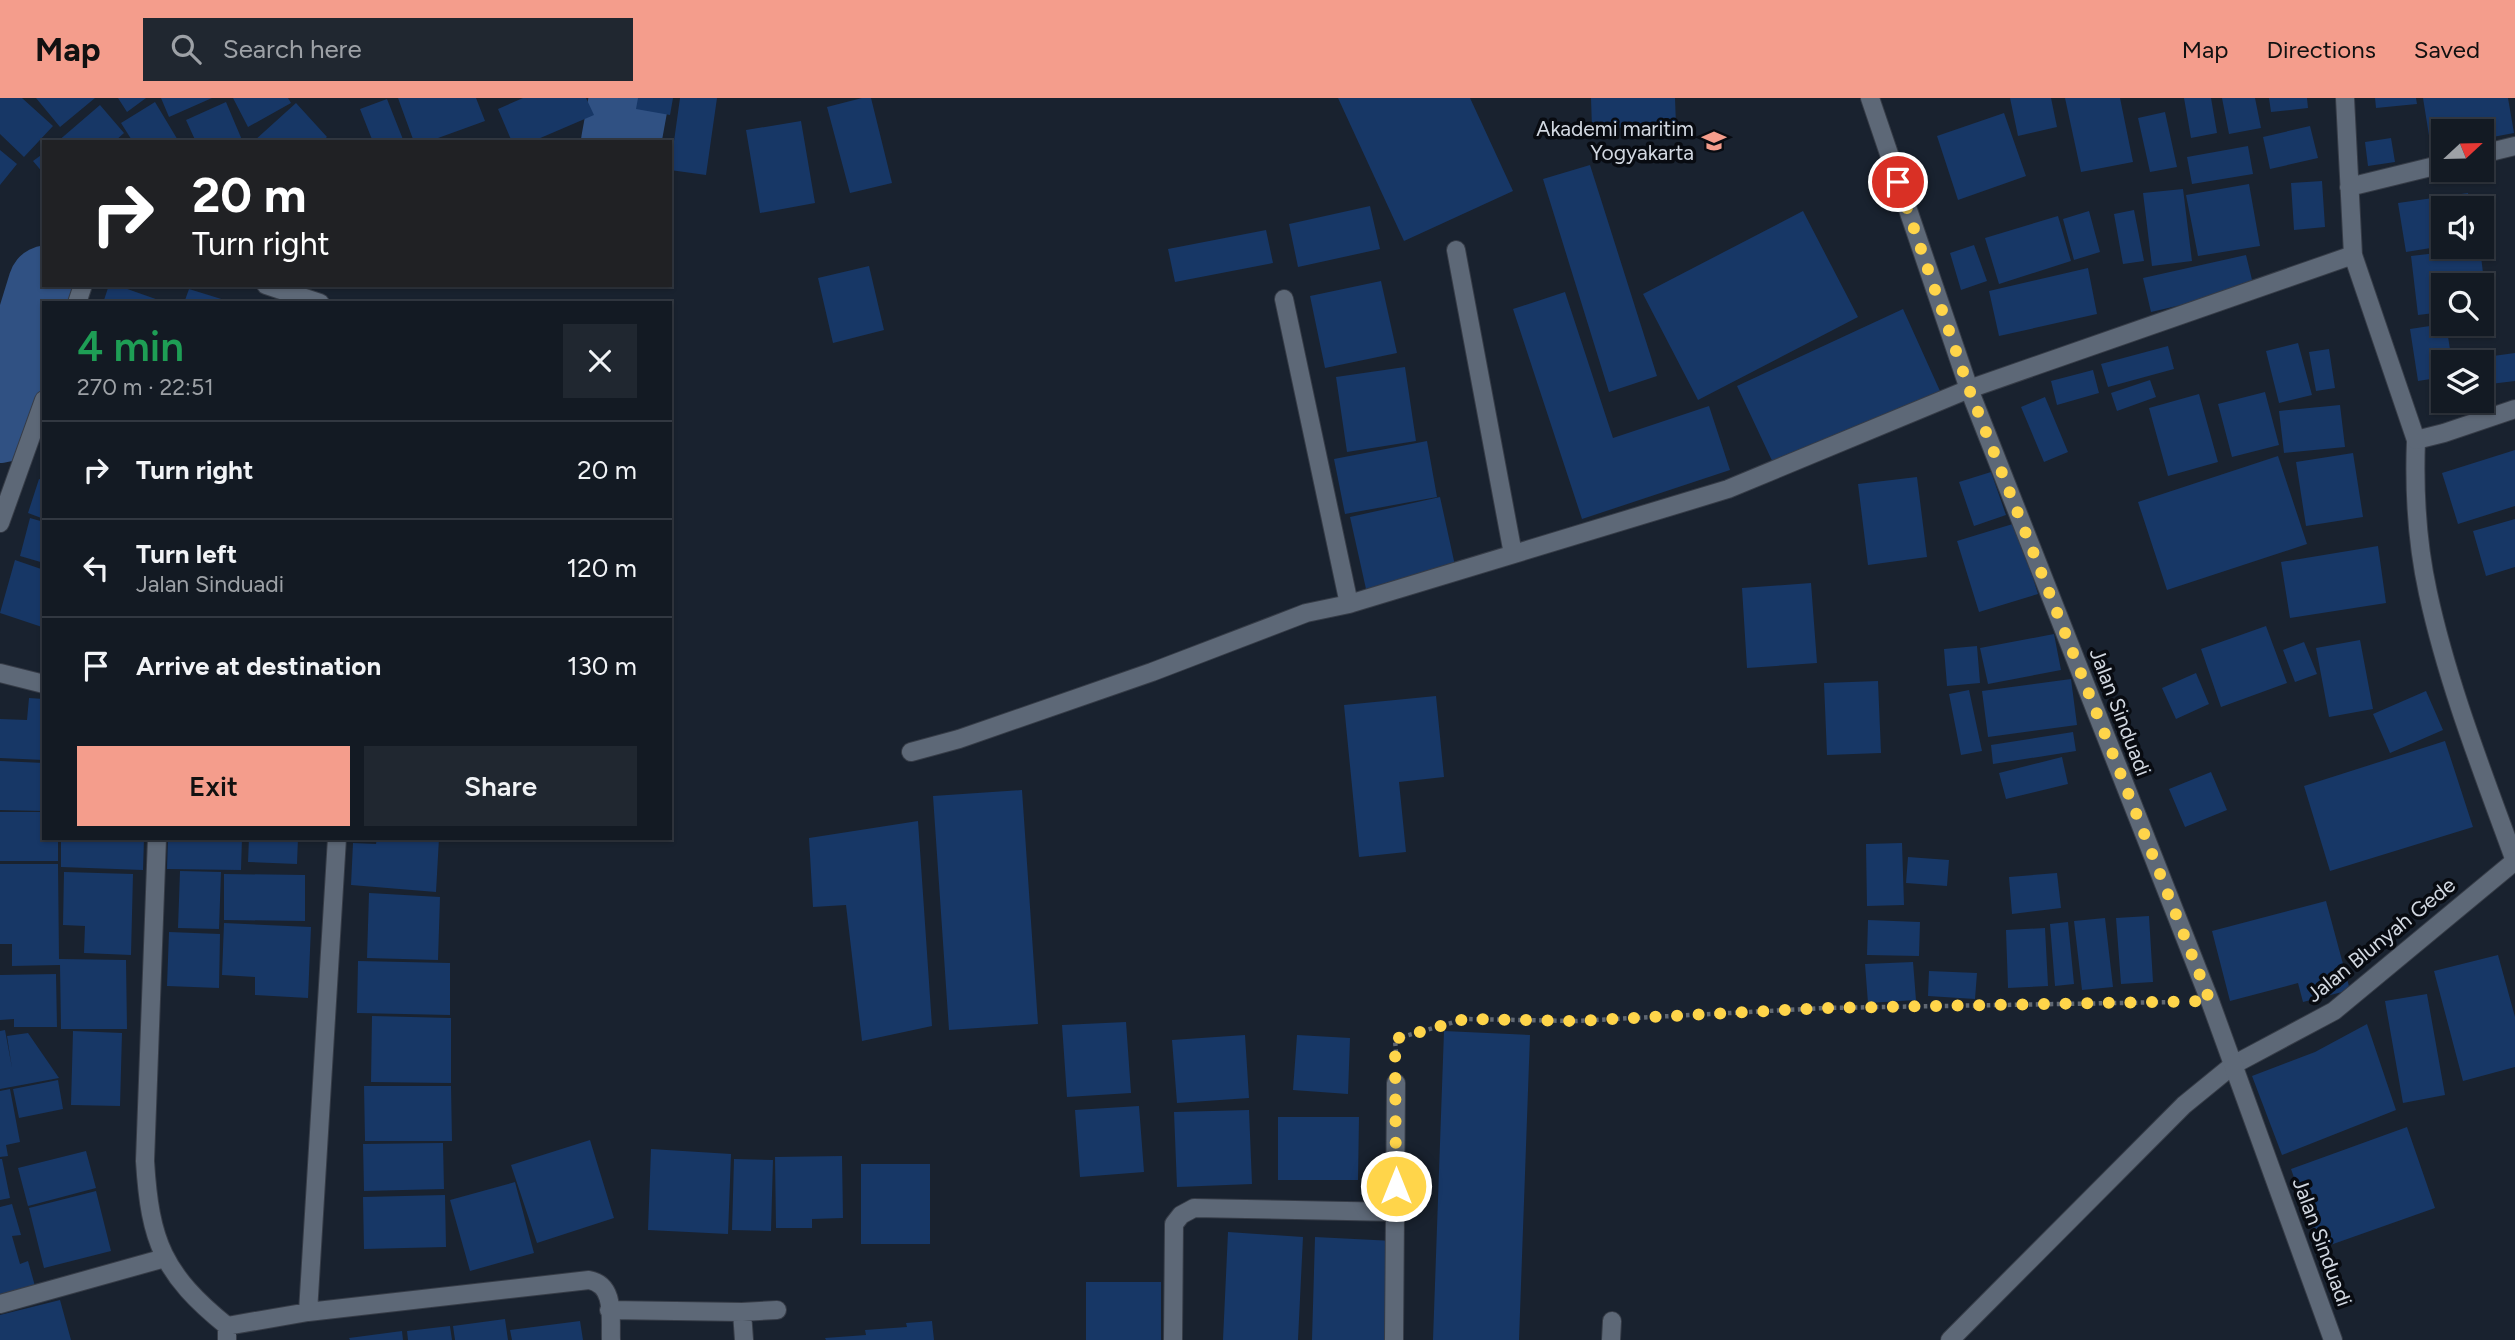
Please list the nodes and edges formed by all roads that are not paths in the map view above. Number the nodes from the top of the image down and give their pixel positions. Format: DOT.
graph roads {
  1 [pos="1870,98"];
  2 [pos="2345,98"];
  3 [pos="2515,146"];
  4 [pos="2494,151"];
  5 [pos="2431,166"];
  6 [pos="2349,187"];
  7 [pos="1456,250"];
  8 [pos="2353,255"];
  9 [pos="282,297"];
  10 [pos="1284,299"];
  11 [pos="307,301"];
  12 [pos="1969,389"];
  13 [pos="42,406"];
  14 [pos="2515,409"];
  15 [pos="2416,440"];
  16 [pos="0,523"];
  17 [pos="1513,555"];
  18 [pos="1349,604"];
  19 [pos="0,673"];
  20 [pos="42,684"];
  21 [pos="911,752"];
  22 [pos="157,840"];
  23 [pos="337,840"];
  24 [pos="2515,861"];
  25 [pos="2233,1065"];
  26 [pos="1396,1083"];
  27 [pos="1397,1212"];
  28 [pos="165,1258"];
  29 [pos="0,1304"];
  30 [pos="609,1310"];
  31 [pos="777,1310"];
  32 [pos="309,1312"];
  33 [pos="742,1312"];
  34 [pos="1612,1321"];
  35 [pos="227,1333"];
  36 [pos="1952,1339"];
  37 [pos="611,1340"];
  38 [pos="744,1340"];
  39 [pos="1173,1340"];
  40 [pos="1394,1340"];
  41 [pos="1611,1340"];
  42 [pos="2333,1340"];
  1 -- 12 [label="street, Jalan Sinduadi"];
  2 -- 6 [label="street"];
  3 -- 4 [label="street"];
  5 -- 6 [label="street"];
  6 -- 8 [label="street"];
  7 -- 17 [label="street"];
  8 -- 12 [label="street"];
  8 -- 15 [label="street"];
  9 -- 11 [label="street"];
  10 -- 18 [label="street"];
  12 -- 17 [label="street"];
  12 -- 25 [label="street, Jalan Sinduadi"];
  13 -- 16 [label="street"];
  14 -- 15 [label="street"];
  15 -- 24 [label="street"];
  17 -- 18 [label="street"];
  18 -- 21 [label="street"];
  19 -- 20 [label="street"];
  22 -- 28 [label="street"];
  23 -- 32 [label="street"];
  24 -- 25 [label="street, Jalan Blunyah Gede"];
  25 -- 36 [label="street, Jalan Blunyah Gede"];
  25 -- 42 [label="street, Jalan Sinduadi"];
  26 -- 27 [label="street"];
  27 -- 39 [label="street"];
  27 -- 40 [label="street"];
  28 -- 29 [label="street"];
  28 -- 35 [label="street"];
  30 -- 32 [label="street"];
  30 -- 33 [label="street"];
  30 -- 37 [label="street"];
  31 -- 33 [label="street"];
  32 -- 35 [label="street"];
  33 -- 38 [label="street"];
  34 -- 41 [label="street"];
}
